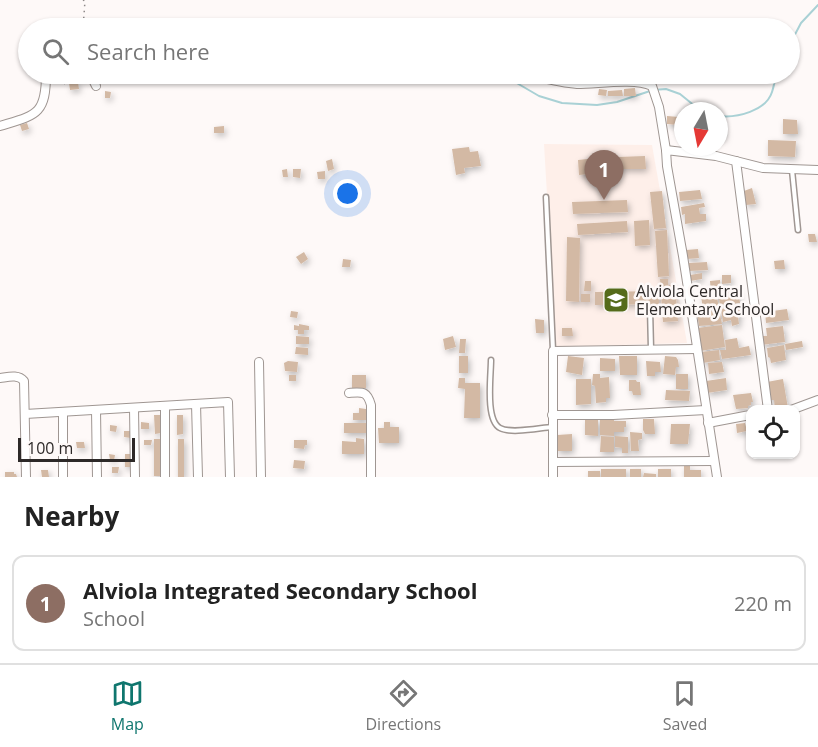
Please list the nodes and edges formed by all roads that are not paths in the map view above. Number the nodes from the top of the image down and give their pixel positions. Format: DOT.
graph roads {
  1 [pos="46,84"];
  2 [pos="648,84"];
  3 [pos="0,126"];
  4 [pos="666,150"];
  5 [pos="736,161"];
  6 [pos="792,169"];
  7 [pos="818,170"];
  8 [pos="546,197"];
  9 [pos="798,230"];
  10 [pos="650,308"];
  11 [pos="697,349"];
  12 [pos="651,350"];
  13 [pos="553,351"];
  14 [pos="491,360"];
  15 [pos="259,362"];
  16 [pos="0,378"];
  17 [pos="349,393"];
  18 [pos="818,400"];
  19 [pos="196,404"];
  20 [pos="767,405"];
  21 [pos="165,406"];
  22 [pos="800,407"];
  23 [pos="134,408"];
  24 [pos="96,410"];
  25 [pos="706,410"];
  26 [pos="63,412"];
  27 [pos="25,414"];
  28 [pos="552,415"];
  29 [pos="746,416"];
  30 [pos="708,423"];
  31 [pos="552,427"];
  32 [pos="714,461"];
  33 [pos="553,462"];
  34 [pos="26,477"];
  35 [pos="63,477"];
  36 [pos="97,477"];
  37 [pos="135,477"];
  38 [pos="165,477"];
  39 [pos="198,477"];
  40 [pos="230,477"];
  41 [pos="261,477"];
  42 [pos="371,477"];
  43 [pos="553,477"];
  44 [pos="717,477"];
  1 -- 3 [label="street"];
  2 -- 4 [label="street"];
  4 -- 5 [label="street"];
  4 -- 11 [label="street"];
  5 -- 6 [label="street"];
  5 -- 20 [label="street"];
  6 -- 7 [label="street"];
  6 -- 9 [label="lane"];
  8 -- 13 [label="lane"];
  10 -- 12 [label="lane"];
  11 -- 12 [label="street"];
  11 -- 25 [label="street"];
  12 -- 13 [label="street"];
  13 -- 28 [label="street"];
  14 -- 31 [label="lane"];
  15 -- 41 [label="street"];
  16 -- 27 [label="street"];
  17 -- 42 [label="street"];
  18 -- 22 [label="street"];
  19 -- 21 [label="street"];
  19 -- 39 [label="street"];
  19 -- 40 [label="street"];
  21 -- 23 [label="street"];
  21 -- 38 [label="street"];
  23 -- 24 [label="street"];
  23 -- 37 [label="street"];
  24 -- 26 [label="street"];
  24 -- 36 [label="street"];
  25 -- 28 [label="street"];
  25 -- 30 [label="street"];
  26 -- 27 [label="street"];
  26 -- 35 [label="street"];
  27 -- 34 [label="street"];
  28 -- 31 [label="street"];
  29 -- 30 [label="street"];
  30 -- 32 [label="street"];
  31 -- 33 [label="street"];
  32 -- 33 [label="street"];
  32 -- 44 [label="street"];
  33 -- 43 [label="street"];
}
